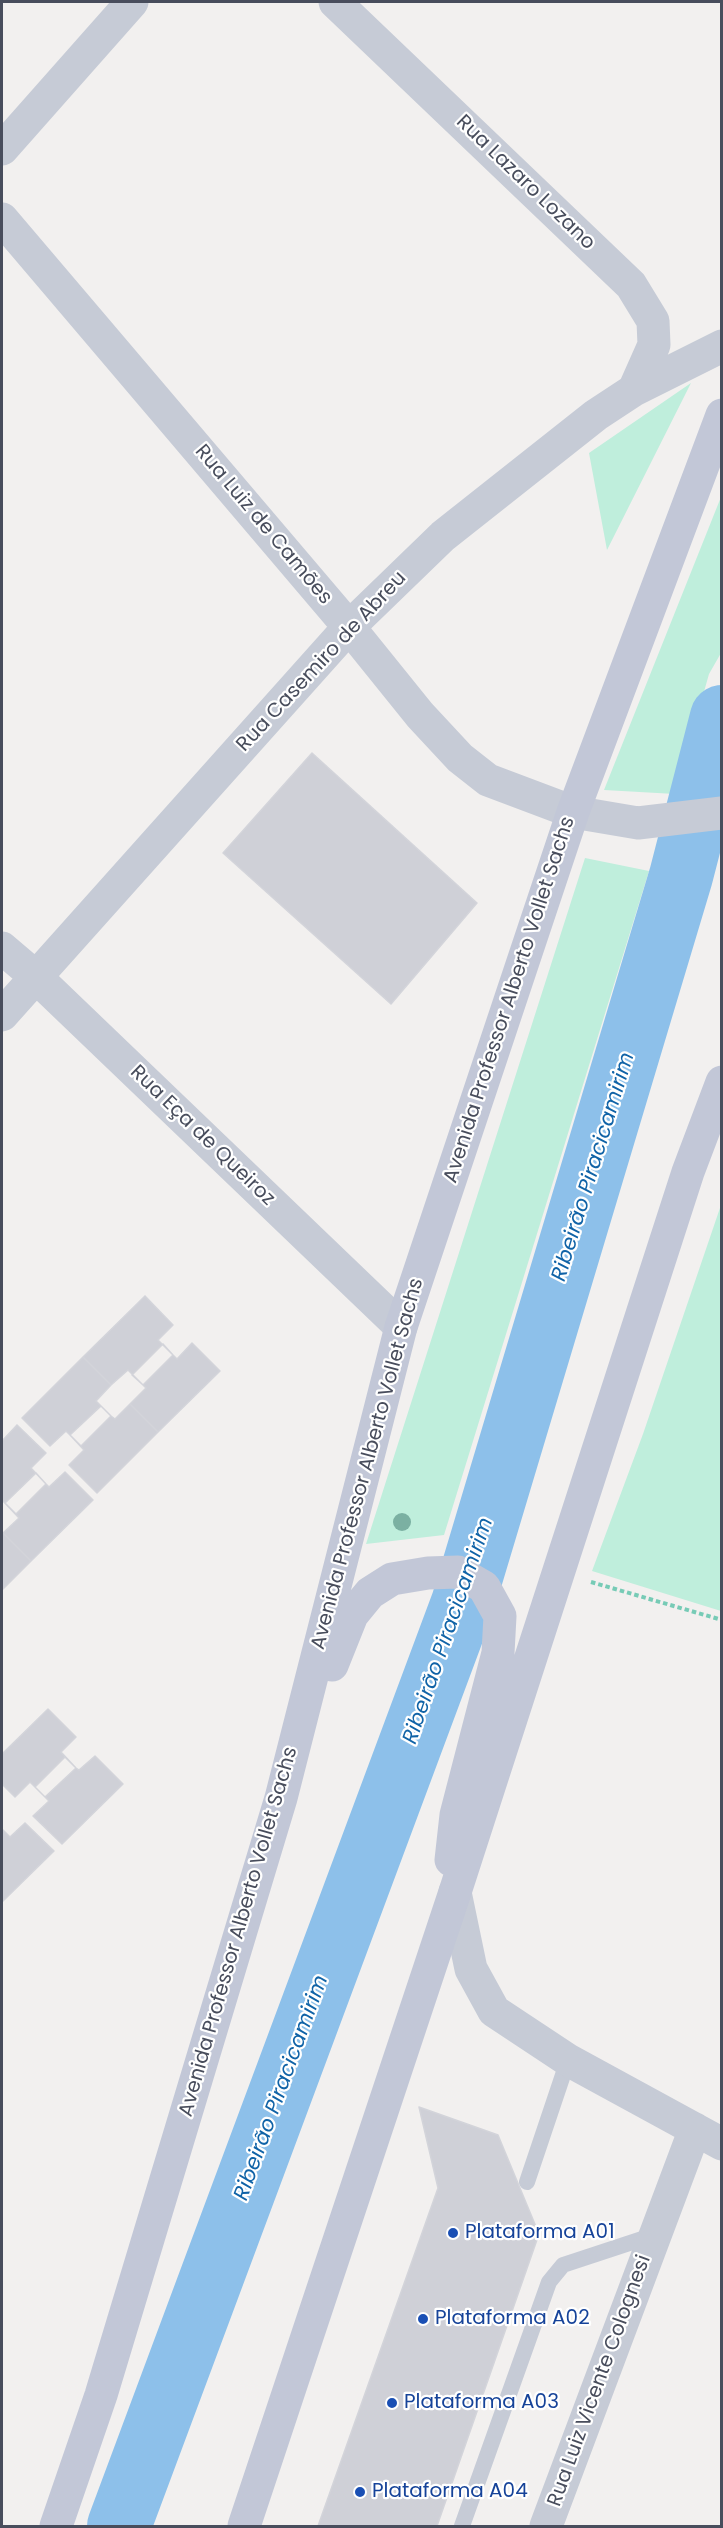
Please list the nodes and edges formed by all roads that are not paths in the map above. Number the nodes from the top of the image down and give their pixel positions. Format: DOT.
graph roads {
  1 [pos="132,2"];
  2 [pos="338,2"];
  3 [pos="2,148"];
  4 [pos="2,219"];
  5 [pos="722,346"];
  6 [pos="634,390"];
  7 [pos="722,415"];
  8 [pos="349,627"];
  9 [pos="573,812"];
  10 [pos="722,813"];
  11 [pos="2,948"];
  12 [pos="36,977"];
  13 [pos="2,1015"];
  14 [pos="722,1082"];
  15 [pos="401,1327"];
  16 [pos="281,1798"];
  17 [pos="455,1892"];
  18 [pos="568,2060"];
  19 [pos="708,2137"];
  20 [pos="526,2182"];
  21 [pos="654,2235"];
  22 [pos="56,2526"];
  23 [pos="244,2526"];
  24 [pos="462,2526"];
  25 [pos="546,2526"];
  1 -- 3 [label="street"];
  2 -- 6 [label="street, Rua Lazaro Lozano"];
  4 -- 8 [label="street, Rua Luiz de Camões"];
  5 -- 6 [label="street, Rua Casemiro de Abreu"];
  6 -- 8 [label="street, Rua Casemiro de Abreu"];
  7 -- 9 [label="main road, Avenida Professor Alberto Vollet Sachs"];
  8 -- 9 [label="street, Rua Luiz de Camões"];
  8 -- 12 [label="street, Rua Casemiro de Abreu"];
  9 -- 10 [label="street, Rua Luiz de Camões"];
  9 -- 15 [label="main road, Avenida Professor Alberto Vollet Sachs"];
  11 -- 12 [label="street, Rua Eça de Queiroz"];
  12 -- 13 [label="street, Rua Casemiro de Abreu"];
  12 -- 15 [label="street, Rua Eça de Queiroz"];
  14 -- 17 [label="main road"];
  15 -- 16 [label="main road, Avenida Professor Alberto Vollet Sachs"];
  16 -- 17 [label="main road"];
  16 -- 22 [label="main road, Avenida Professor Alberto Vollet Sachs"];
  17 -- 18 [label="street"];
  17 -- 23 [label="main road"];
  18 -- 19 [label="street"];
  18 -- 20 [label="lane"];
  19 -- 21 [label="street, Rua Luiz Vicente Colognesi"];
  21 -- 24 [label="lane"];
  21 -- 25 [label="street, Rua Luiz Vicente Colognesi"];
}
